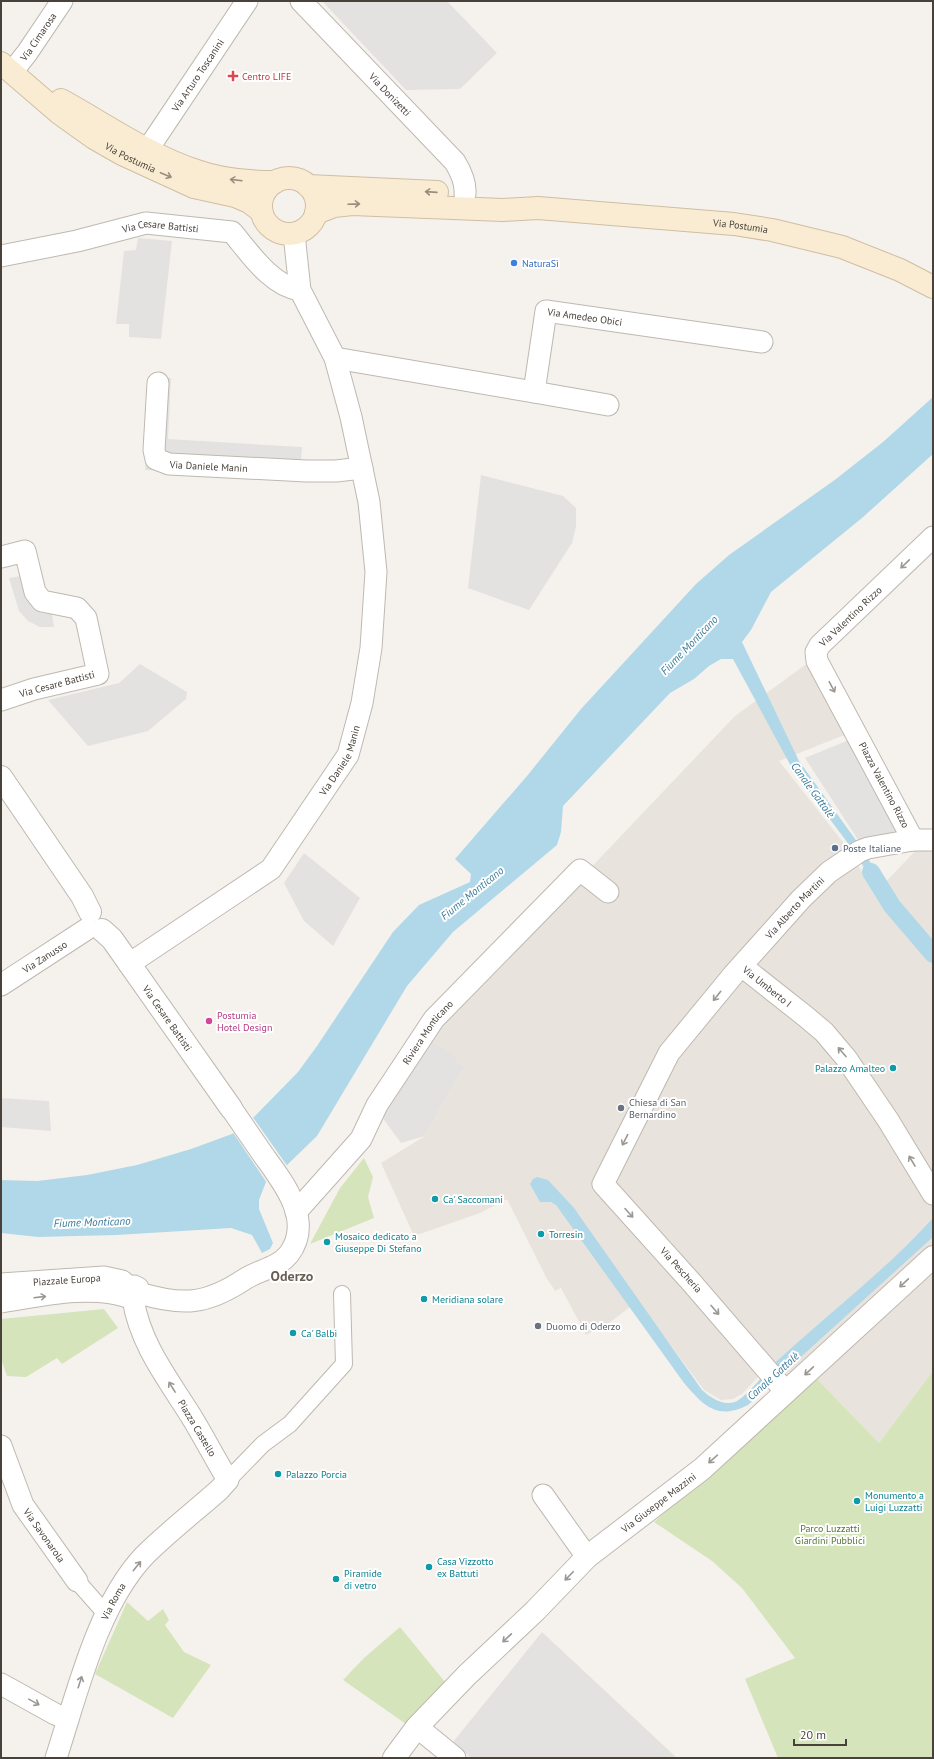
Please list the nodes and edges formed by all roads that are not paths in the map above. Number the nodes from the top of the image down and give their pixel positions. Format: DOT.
graph roads {
  1 [pos="62,1"];
  2 [pos="247,1"];
  3 [pos="301,1"];
  4 [pos="9,70"];
  5 [pos="148,149"];
  6 [pos="275,182"];
  7 [pos="308,186"];
  8 [pos="465,194"];
  9 [pos="538,208"];
  10 [pos="261,211"];
  11 [pos="316,213"];
  12 [pos="294,234"];
  13 [pos="1,256"];
  14 [pos="933,287"];
  15 [pos="300,290"];
  16 [pos="762,342"];
  17 [pos="335,358"];
  18 [pos="158,383"];
  19 [pos="534,392"];
  20 [pos="608,405"];
  21 [pos="362,468"];
  22 [pos="933,537"];
  23 [pos="1,557"];
  24 [pos="1,700"];
  25 [pos="855,731"];
  26 [pos="1,777"];
  27 [pos="923,840"];
  28 [pos="608,892"];
  29 [pos="93,924"];
  30 [pos="129,964"];
  31 [pos="743,967"];
  32 [pos="1,985"];
  33 [pos="231,1108"];
  34 [pos="603,1184"];
  35 [pos="933,1194"];
  36 [pos="296,1212"];
  37 [pos="933,1256"];
  38 [pos="1,1284"];
  39 [pos="132,1294"];
  40 [pos="342,1294"];
  41 [pos="1,1302"];
  42 [pos="782,1388"];
  43 [pos="1,1446"];
  44 [pos="228,1480"];
  45 [pos="543,1495"];
  46 [pos="568,1530"];
  47 [pos="608,1540"];
  48 [pos="587,1557"];
  49 [pos="77,1581"];
  50 [pos="106,1614"];
  51 [pos="1,1684"];
  52 [pos="68,1719"];
  53 [pos="417,1727"];
  54 [pos="57,1757"];
  55 [pos="394,1758"];
  56 [pos="456,1758"];
  1 -- 4 [label="street, Via Cimarosa"];
  2 -- 5 [label="street, Via Arturo Toscanini"];
  3 -- 8 [label="street, Via Donizetti"];
  4 -- 5 [label="main road, Via Postumia"];
  4 -- 10 [label="main road, Via Postumia, one-way"];
  6 -- 5 [label="main road, Via Postumia, one-way"];
  6 -- 7 [label="main road, Via Postumia"];
  6 -- 10 [label="main road"];
  8 -- 7 [label="main road, Via Postumia, one-way"];
  7 -- 11 [label="main road"];
  8 -- 9 [label="main road, Via Postumia"];
  11 -- 9 [label="main road, Via Postumia, one-way"];
  9 -- 14 [label="main road, Via Postumia"];
  10 -- 12 [label="main road, Via Postumia"];
  11 -- 12 [label="main road"];
  12 -- 15 [label="street, Via Daniele Manin"];
  13 -- 15 [label="street, Via Cesare Battisti"];
  15 -- 17 [label="street, Via Daniele Manin"];
  16 -- 19 [label="street, Via Amedeo Obici"];
  17 -- 19 [label="street"];
  17 -- 21 [label="street, Via Daniele Manin"];
  18 -- 21 [label="street, Via Daniele Manin"];
  19 -- 20 [label="street"];
  21 -- 30 [label="street, Via Daniele Manin"];
  22 -- 25 [label="street, Via Valentino Rizzo, one-way"];
  23 -- 24 [label="street, Via Cesare Battisti"];
  25 -- 27 [label="street, Piazza Valentino Rizzo"];
  26 -- 29 [label="street, Via Cesare Battisti"];
  27 -- 31 [label="street, Via Alberto Martini"];
  28 -- 36 [label="street, Riviera Monticano"];
  29 -- 30 [label="street, Via Cesare Battisti"];
  29 -- 32 [label="street, Via Zanusso"];
  30 -- 33 [label="street, Via Cesare Battisti"];
  31 -- 34 [label="street, Via Umberto I, one-way"];
  35 -- 31 [label="street, Via Umberto I, one-way"];
  33 -- 36 [label="street"];
  34 -- 42 [label="street, Via Pescheria, one-way"];
  36 -- 39 [label="street"];
  37 -- 42 [label="street, Via Giuseppe Mazzini, one-way"];
  38 -- 39 [label="street, Piazzale Europa"];
  41 -- 39 [label="street, one-way"];
  44 -- 39 [label="street, Piazza Castello, one-way"];
  40 -- 44 [label="street"];
  42 -- 47 [label="street, Via Giuseppe Mazzini, one-way"];
  43 -- 49 [label="street, Via Savonarola"];
  50 -- 44 [label="street, Via Roma, one-way"];
  45 -- 46 [label="street"];
  46 -- 47 [label="street"];
  46 -- 48 [label="street"];
  47 -- 48 [label="street, Via Giuseppe Mazzini"];
  48 -- 53 [label="street, Via Giuseppe Mazzini, one-way"];
  49 -- 50 [label="street, Via Savonarola"];
  52 -- 50 [label="street, Via Roma, one-way"];
  51 -- 52 [label="street, one-way"];
  52 -- 54 [label="street, Via Roma"];
  53 -- 55 [label="street, Via Giuseppe Mazzini"];
  53 -- 56 [label="street"];
}
